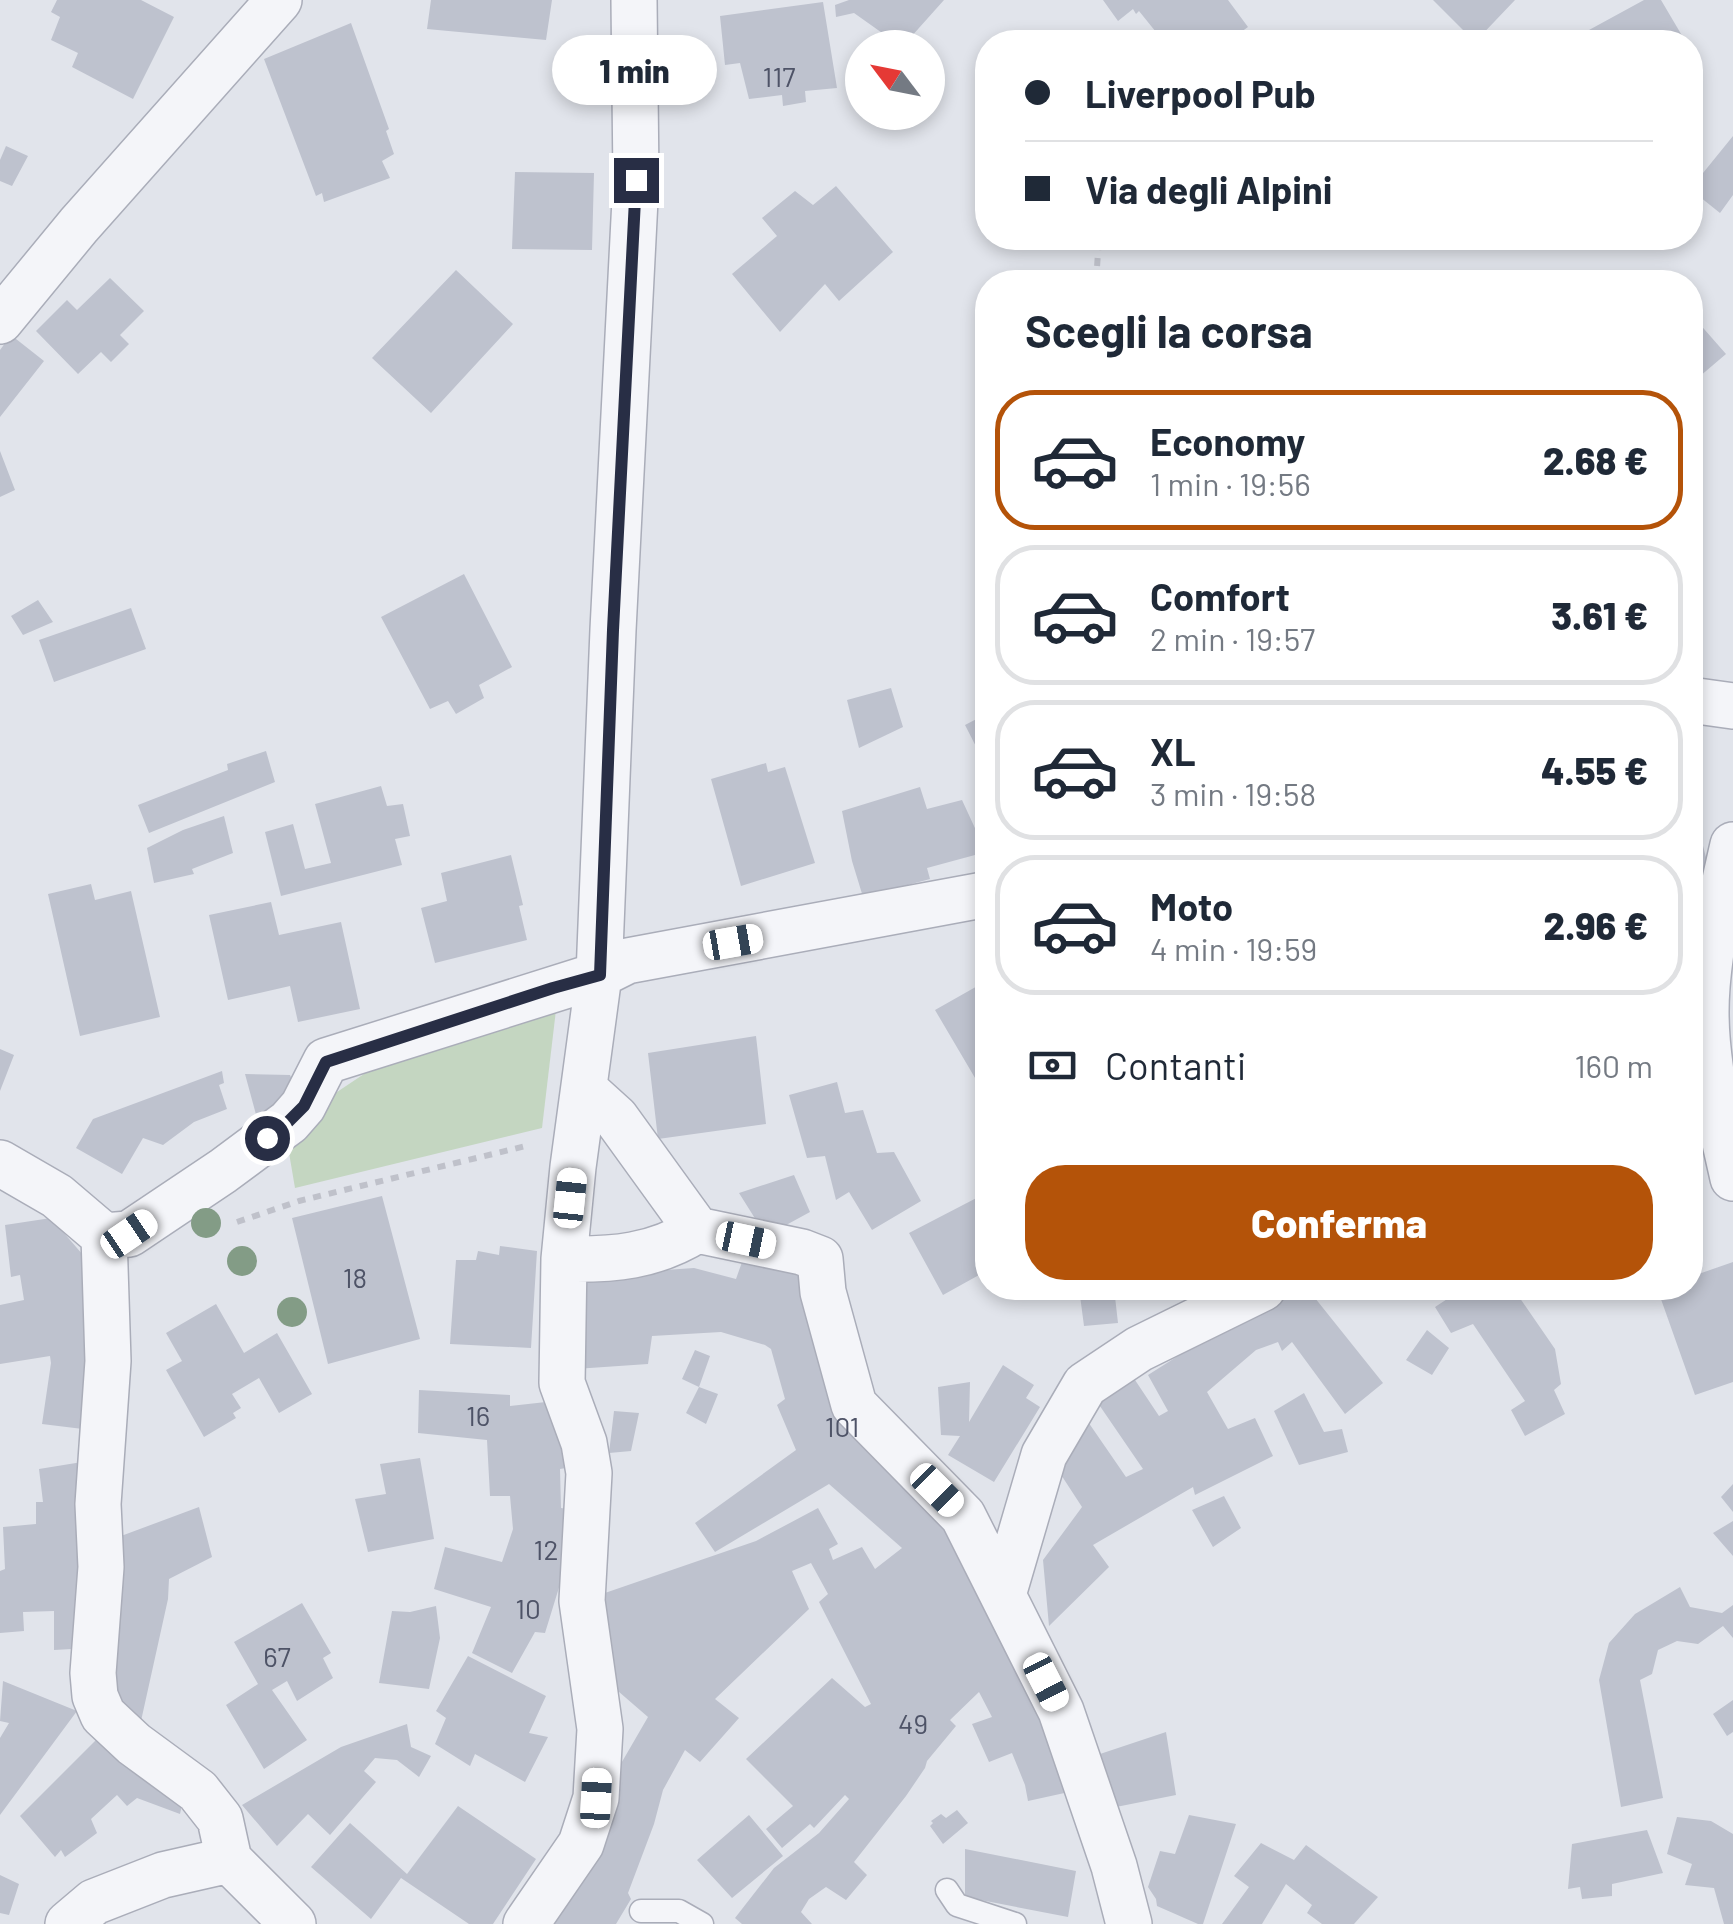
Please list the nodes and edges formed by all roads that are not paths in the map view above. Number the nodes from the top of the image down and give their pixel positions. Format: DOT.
graph roads {
  1 [pos="278,0"];
  2 [pos="634,0"];
  3 [pos="0,321"];
  4 [pos="1703,702"];
  5 [pos="1733,706"];
  6 [pos="1733,845"];
  7 [pos="975,896"];
  8 [pos="600,975"];
  9 [pos="584,1089"];
  10 [pos="0,1163"];
  11 [pos="1733,1178"];
  12 [pos="697,1230"];
  13 [pos="104,1236"];
  14 [pos="564,1259"];
  15 [pos="1237,1300"];
  16 [pos="1002,1594"];
  17 [pos="230,1860"];
  18 [pos="947,1890"];
  19 [pos="640,1910"];
  20 [pos="68,1924"];
  21 [pos="293,1924"];
  22 [pos="526,1924"];
  23 [pos="702,1924"];
  24 [pos="1015,1924"];
  25 [pos="1129,1924"];
  1 -- 3 [label="street"];
  2 -- 8 [label="street"];
  4 -- 5 [label="street"];
  6 -- 11 [label="street"];
  7 -- 8 [label="street"];
  8 -- 9 [label="street"];
  8 -- 13 [label="street"];
  9 -- 12 [label="street"];
  9 -- 14 [label="street"];
  10 -- 13 [label="street"];
  12 -- 14 [label="street"];
  12 -- 16 [label="street"];
  13 -- 17 [label="street"];
  14 -- 22 [label="street"];
  15 -- 16 [label="street"];
  16 -- 25 [label="street"];
  17 -- 20 [label="street"];
  17 -- 21 [label="street"];
  18 -- 24 [label="lane"];
  19 -- 23 [label="lane"];
}
